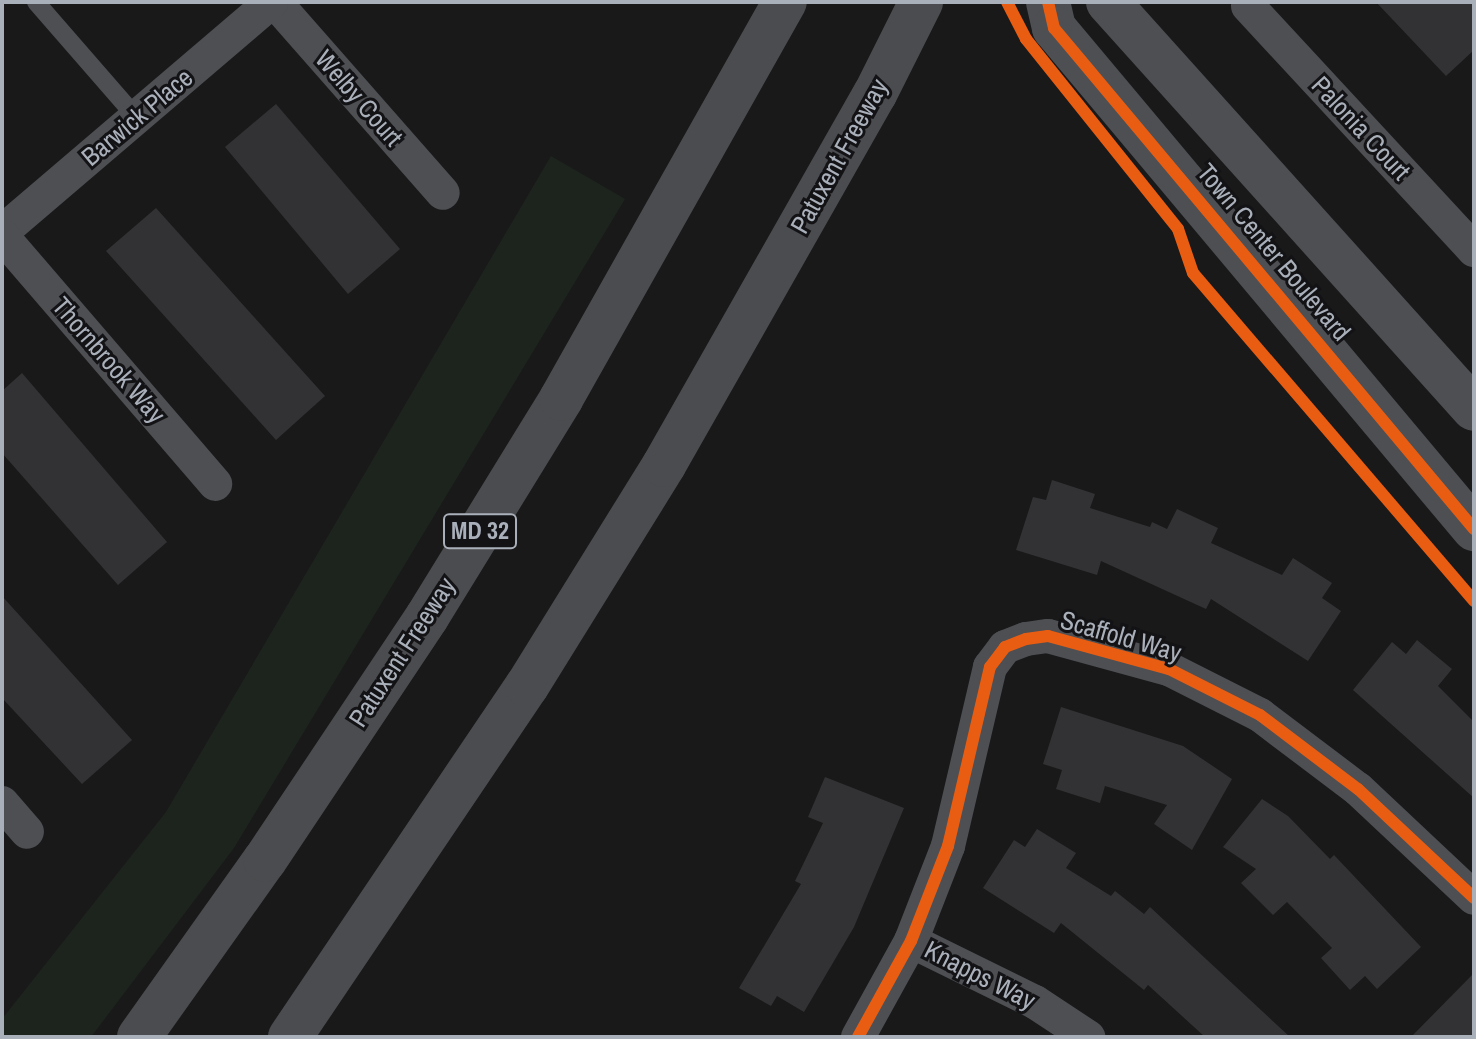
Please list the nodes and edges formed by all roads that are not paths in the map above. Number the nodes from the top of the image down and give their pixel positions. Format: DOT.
graph roads {
  1 [pos="36,2"];
  2 [pos="273,2"];
  3 [pos="785,2"];
  4 [pos="921,2"];
  5 [pos="1048,2"];
  6 [pos="1108,2"];
  7 [pos="1248,6"];
  8 [pos="136,117"];
  9 [pos="443,193"];
  10 [pos="2,234"];
  11 [pos="1474,250"];
  12 [pos="1474,409"];
  13 [pos="215,484"];
  14 [pos="1474,529"];
  15 [pos="2,803"];
  16 [pos="27,832"];
  17 [pos="1474,898"];
  18 [pos="911,941"];
  19 [pos="139,1037"];
  20 [pos="290,1037"];
  21 [pos="858,1037"];
  22 [pos="1088,1037"];
  1 -- 8 [label="lane"];
  2 -- 8 [label="street, Barwick Place"];
  2 -- 9 [label="street, Welby Court"];
  3 -- 19 [label="highway, Patuxent Freeway / MD 32"];
  4 -- 20 [label="highway, Patuxent Freeway"];
  5 -- 14 [label="street, Town Center Boulevard"];
  6 -- 12 [label="street, Town Center Boulevard"];
  7 -- 11 [label="street, Palonia Court"];
  8 -- 10 [label="street, Barwick Place"];
  10 -- 13 [label="street, Thornbrook Way"];
  15 -- 16 [label="street"];
  17 -- 18 [label="street, Scaffold Way"];
  18 -- 21 [label="street, Scaffold Way"];
  18 -- 22 [label="street, Knapps Way"];
}
